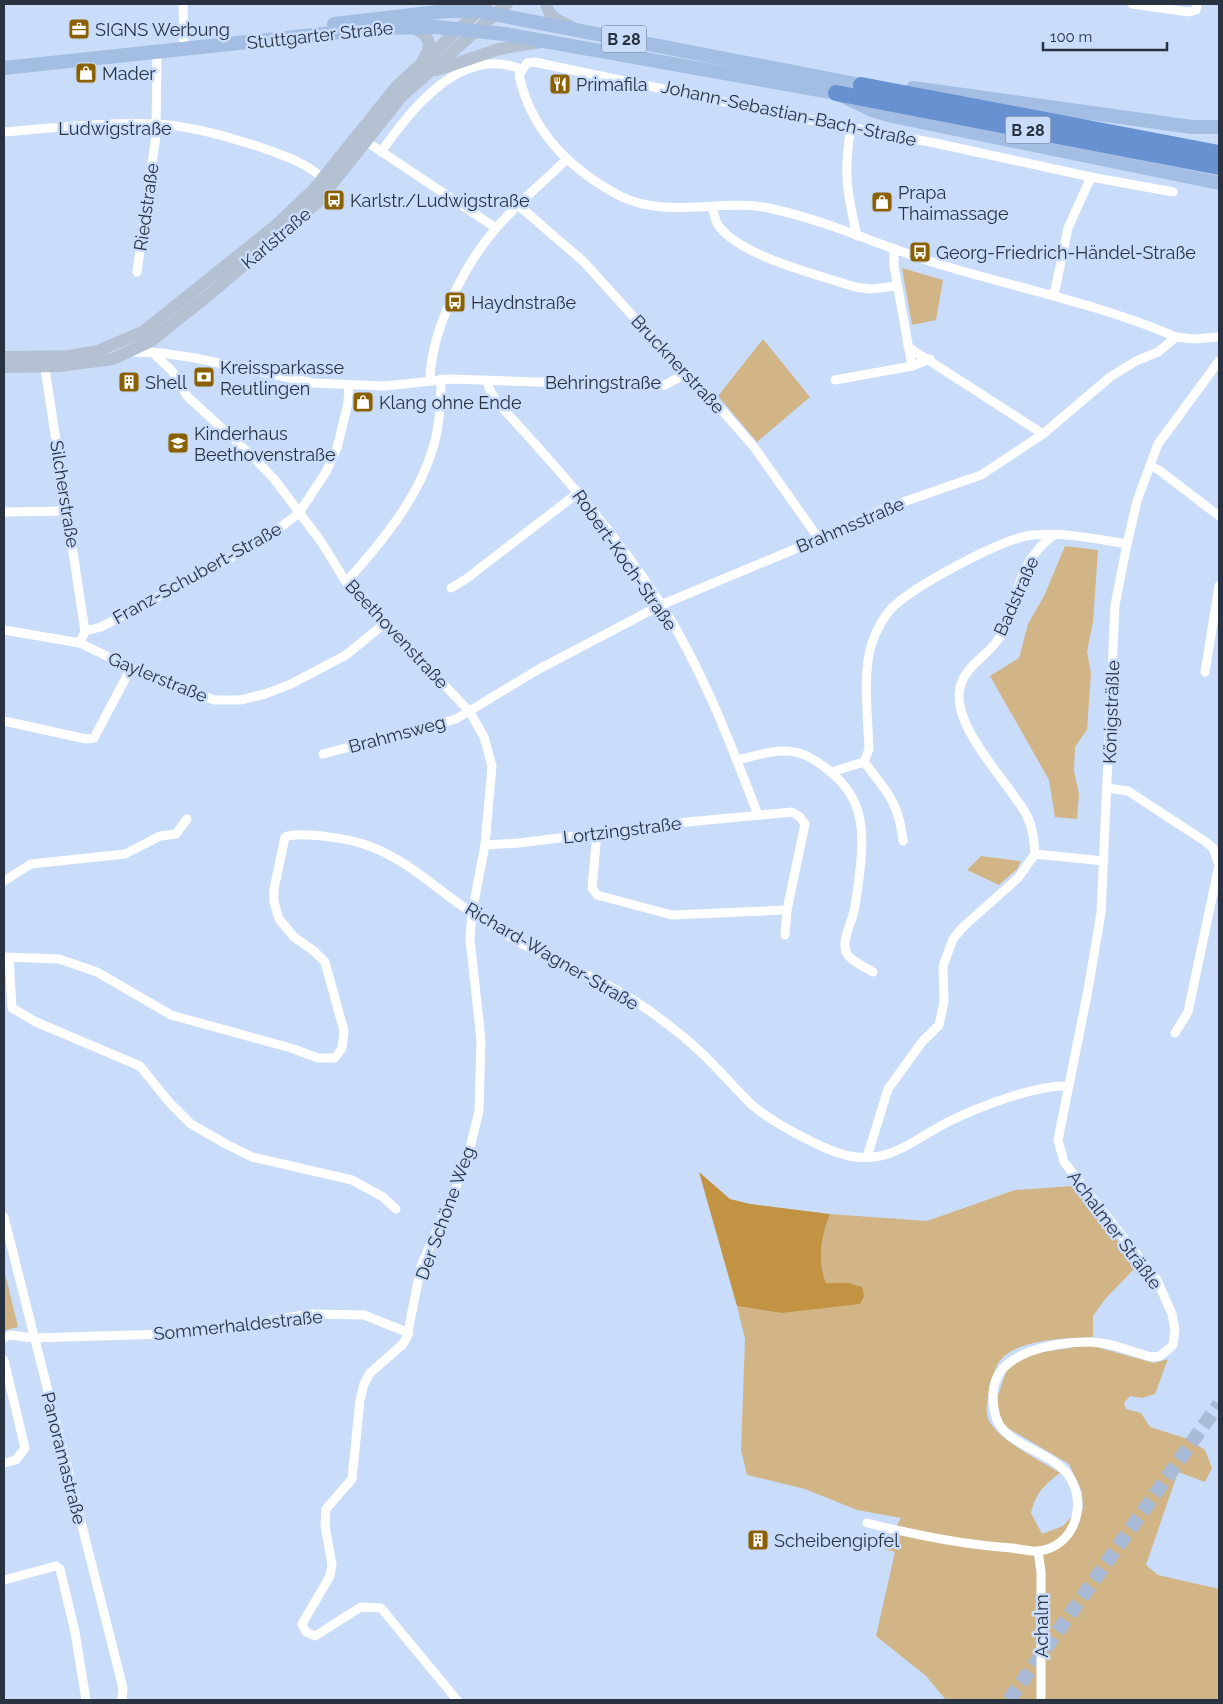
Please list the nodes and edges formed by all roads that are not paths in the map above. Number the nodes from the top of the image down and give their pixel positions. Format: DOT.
graph roads {
  1 [pos="183,4"];
  2 [pos="507,4"];
  3 [pos="546,4"];
  4 [pos="1132,4"];
  5 [pos="1197,4"];
  6 [pos="479,16"];
  7 [pos="408,26"];
  8 [pos="580,29"];
  9 [pos="458,30"];
  10 [pos="547,41"];
  11 [pos="184,42"];
  12 [pos="157,52"];
  13 [pos="4,58"];
  14 [pos="4,68"];
  15 [pos="423,69"];
  16 [pos="521,69"];
  17 [pos="861,85"];
  18 [pos="836,93"];
  19 [pos="157,124"];
  20 [pos="1219,127"];
  21 [pos="851,128"];
  22 [pos="4,132"];
  23 [pos="362,139"];
  24 [pos="381,152"];
  25 [pos="1219,152"];
  26 [pos="566,160"];
  27 [pos="1219,167"];
  28 [pos="1091,177"];
  29 [pos="323,178"];
  30 [pos="1219,183"];
  31 [pos="330,189"];
  32 [pos="1174,192"];
  33 [pos="518,205"];
  34 [pos="712,207"];
  35 [pos="496,228"];
  36 [pos="857,236"];
  37 [pos="894,250"];
  38 [pos="137,272"];
  39 [pos="897,286"];
  40 [pos="1054,295"];
  41 [pos="1176,337"];
  42 [pos="1219,337"];
  43 [pos="152,344"];
  44 [pos="908,346"];
  45 [pos="4,357"];
  46 [pos="930,359"];
  47 [pos="43,361"];
  48 [pos="1219,361"];
  49 [pos="912,366"];
  50 [pos="4,367"];
  51 [pos="685,374"];
  52 [pos="441,379"];
  53 [pos="430,380"];
  54 [pos="487,380"];
  55 [pos="835,380"];
  56 [pos="349,385"];
  57 [pos="1043,434"];
  58 [pos="1150,466"];
  59 [pos="579,492"];
  60 [pos="68,511"];
  61 [pos="4,512"];
  62 [pos="299,513"];
  63 [pos="1219,516"];
  64 [pos="1054,535"];
  65 [pos="819,539"];
  66 [pos="1127,544"];
  67 [pos="346,582"];
  68 [pos="1219,586"];
  69 [pos="451,588"];
  70 [pos="661,605"];
  71 [pos="385,623"];
  72 [pos="4,630"];
  73 [pos="85,631"];
  74 [pos="80,643"];
  75 [pos="131,668"];
  76 [pos="1205,672"];
  77 [pos="470,712"];
  78 [pos="4,721"];
  79 [pos="323,754"];
  80 [pos="737,760"];
  81 [pos="864,762"];
  82 [pos="831,772"];
  83 [pos="1108,788"];
  84 [pos="758,814"];
  85 [pos="187,819"];
  86 [pos="598,832"];
  87 [pos="903,841"];
  88 [pos="485,845"];
  89 [pos="1036,854"];
  90 [pos="1104,861"];
  91 [pos="4,881"];
  92 [pos="787,910"];
  93 [pos="472,914"];
  94 [pos="785,935"];
  95 [pos="6,958"];
  96 [pos="873,972"];
  97 [pos="1176,1033"];
  98 [pos="1068,1086"];
  99 [pos="867,1157"];
  100 [pos="396,1209"];
  101 [pos="4,1216"];
  102 [pos="409,1333"];
  103 [pos="4,1338"];
  104 [pos="33,1338"];
  105 [pos="4,1360"];
  106 [pos="4,1463"];
  107 [pos="868,1523"];
  108 [pos="1038,1551"];
  109 [pos="4,1580"];
  110 [pos="86,1700"];
  111 [pos="122,1700"];
  112 [pos="457,1700"];
  113 [pos="1042,1700"];
  1 -- 11 [label="street"];
  2 -- 6 [label="main road, Karlstraße"];
  3 -- 8 [label="main road"];
  4 -- 5 [label="street"];
  6 -- 8 [label="main road, B 28"];
  6 -- 9 [label="main road, B 28"];
  6 -- 10 [label="main road, B 28"];
  6 -- 11 [label="main road, Stuttgarter Straße / B 28"];
  6 -- 15 [label="main road, Karlstraße"];
  7 -- 9 [label="main road, Stuttgarter Straße / B 28"];
  7 -- 12 [label="main road, Stuttgarter Straße / B 28"];
  7 -- 15 [label="main road"];
  8 -- 17 [label="main road, B 28"];
  9 -- 15 [label="main road, Karlstraße"];
  10 -- 15 [label="main road"];
  10 -- 18 [label="main road, B 28"];
  11 -- 13 [label="main road, Stuttgarter Straße / B 28"];
  12 -- 14 [label="main road, Stuttgarter Straße / B 28"];
  12 -- 19 [label="street, Riedstraße"];
  15 -- 23 [label="main road, Karlstraße"];
  16 -- 21 [label="street, Johann-Sebastian-Bach-Straße"];
  16 -- 24 [label="street, Johann-Sebastian-Bach-Straße"];
  16 -- 26 [label="street"];
  17 -- 20 [label="main road"];
  17 -- 25 [label="highway, B 28"];
  18 -- 27 [label="highway, B 28"];
  18 -- 30 [label="main road"];
  19 -- 22 [label="street, Ludwigstraße"];
  19 -- 29 [label="street, Ludwigstraße"];
  19 -- 38 [label="street, Riedstraße"];
  21 -- 28 [label="street, Johann-Sebastian-Bach-Straße"];
  21 -- 36 [label="street"];
  23 -- 24 [label="street"];
  23 -- 29 [label="main road, Karlstraße"];
  23 -- 31 [label="main road, Karlstraße"];
  24 -- 35 [label="street"];
  26 -- 33 [label="street"];
  26 -- 34 [label="street"];
  28 -- 32 [label="street, Johann-Sebastian-Bach-Straße"];
  28 -- 40 [label="street"];
  29 -- 31 [label="street, Ludwigstraße"];
  29 -- 43 [label="main road, Karlstraße"];
  31 -- 43 [label="main road, Karlstraße"];
  33 -- 35 [label="street"];
  33 -- 51 [label="street, Brucknerstraße"];
  34 -- 36 [label="street"];
  34 -- 39 [label="street"];
  35 -- 53 [label="street"];
  36 -- 37 [label="street"];
  37 -- 39 [label="street"];
  37 -- 40 [label="street"];
  39 -- 44 [label="street"];
  40 -- 41 [label="street"];
  41 -- 42 [label="street"];
  41 -- 57 [label="street, Brahmsstraße"];
  43 -- 47 [label="main road, Karlstraße"];
  43 -- 47 [label="main road, Karlstraße"];
  43 -- 56 [label="street, Behringstraße"];
  43 -- 62 [label="street, Beethovenstraße"];
  44 -- 46 [label="street"];
  44 -- 49 [label="street"];
  45 -- 47 [label="main road, Karlstraße"];
  46 -- 49 [label="street"];
  46 -- 57 [label="street"];
  47 -- 50 [label="main road, Karlstraße"];
  47 -- 60 [label="street, Silcherstraße"];
  48 -- 58 [label="street, Königsträßle"];
  49 -- 55 [label="street"];
  51 -- 54 [label="street, Behringstraße"];
  51 -- 65 [label="street, Brucknerstraße"];
  52 -- 53 [label="street, Behringstraße"];
  52 -- 54 [label="street, Behringstraße"];
  52 -- 67 [label="street"];
  53 -- 56 [label="street, Behringstraße"];
  54 -- 59 [label="street, Robert-Koch-Straße"];
  56 -- 62 [label="street, Franz-Schubert-Straße"];
  57 -- 65 [label="street, Brahmsstraße"];
  58 -- 63 [label="street"];
  58 -- 66 [label="street, Königsträßle"];
  59 -- 69 [label="street"];
  59 -- 70 [label="street, Robert-Koch-Straße"];
  60 -- 61 [label="street"];
  60 -- 73 [label="street, Silcherstraße"];
  62 -- 67 [label="street, Beethovenstraße"];
  62 -- 73 [label="street, Franz-Schubert-Straße"];
  64 -- 66 [label="street"];
  64 -- 81 [label="street"];
  64 -- 89 [label="street, Badstraße"];
  65 -- 70 [label="street, Brahmsstraße"];
  66 -- 83 [label="street, Königsträßle"];
  67 -- 71 [label="street, Beethovenstraße"];
  68 -- 76 [label="street"];
  70 -- 77 [label="street, Brahmsstraße"];
  70 -- 80 [label="street, Robert-Koch-Straße"];
  71 -- 75 [label="street, Gaylerstraße"];
  71 -- 77 [label="street, Beethovenstraße"];
  72 -- 74 [label="street, Gaylerstraße"];
  73 -- 74 [label="street"];
  74 -- 75 [label="street, Gaylerstraße"];
  75 -- 78 [label="street"];
  77 -- 79 [label="street, Brahmsweg"];
  77 -- 88 [label="street, Beethovenstraße"];
  80 -- 82 [label="street"];
  80 -- 84 [label="street, Robert-Koch-Straße"];
  81 -- 82 [label="street"];
  81 -- 87 [label="street"];
  82 -- 96 [label="street"];
  83 -- 90 [label="street, Königsträßle"];
  83 -- 97 [label="street"];
  84 -- 86 [label="street, Lortzingstraße"];
  84 -- 92 [label="street, Lortzingstraße"];
  85 -- 91 [label="street"];
  86 -- 88 [label="street, Lortzingstraße"];
  86 -- 92 [label="street"];
  88 -- 93 [label="street, Beethovenstraße"];
  89 -- 90 [label="street"];
  89 -- 99 [label="street"];
  90 -- 98 [label="street, Königsträßle"];
  92 -- 94 [label="street"];
  93 -- 95 [label="street, Richard-Wagner-Straße"];
  93 -- 99 [label="street, Richard-Wagner-Straße"];
  93 -- 102 [label="street, Der Schöne Weg"];
  95 -- 100 [label="street"];
  98 -- 99 [label="street, Richard-Wagner-Straße"];
  98 -- 108 [label="street, Achalmer Sträßle"];
  101 -- 104 [label="street, Panoramastraße"];
  102 -- 104 [label="street, Sommerhaldestraße"];
  102 -- 112 [label="street, Der Schöne Weg"];
  103 -- 104 [label="street, Sommerhaldestraße"];
  104 -- 111 [label="street, Panoramastraße"];
  105 -- 106 [label="street"];
  107 -- 108 [label="street"];
  108 -- 113 [label="street, Achalm"];
  109 -- 110 [label="street"];
}
